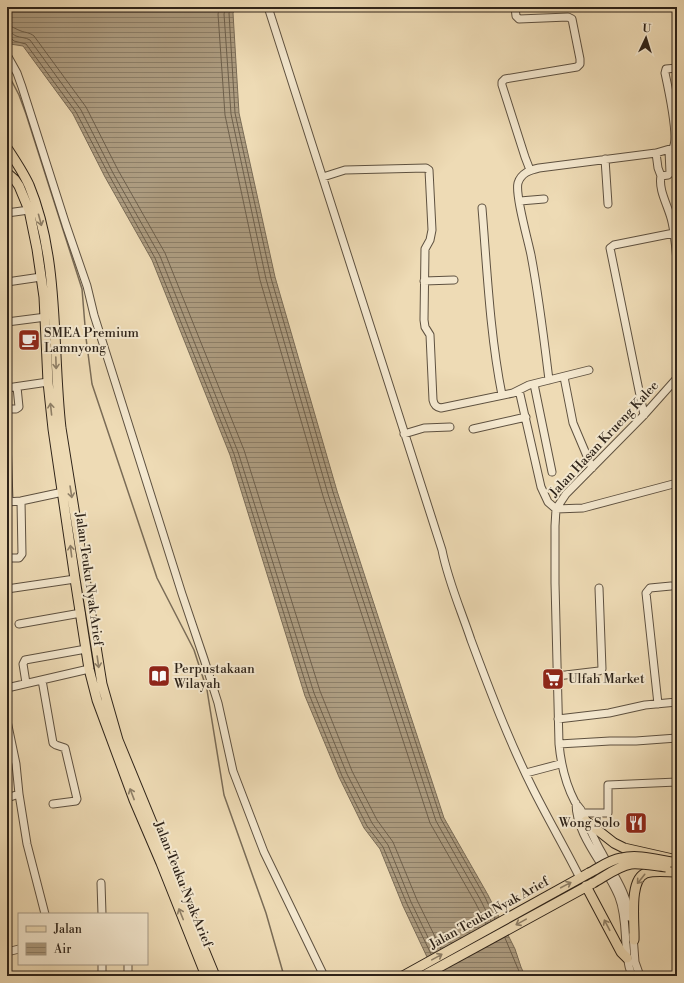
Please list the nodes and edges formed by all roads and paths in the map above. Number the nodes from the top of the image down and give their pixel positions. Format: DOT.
graph roads {
  1 [pos="268,7"];
  2 [pos="515,7"];
  3 [pos="7,56"];
  4 [pos="677,68"];
  5 [pos="676,126"];
  6 [pos="7,148"];
  7 [pos="670,150"];
  8 [pos="656,153"];
  9 [pos="605,159"];
  10 [pos="530,170"];
  11 [pos="7,173"];
  12 [pos="327,175"];
  13 [pos="660,176"];
  14 [pos="544,199"];
  15 [pos="520,202"];
  16 [pos="608,204"];
  17 [pos="482,208"];
  18 [pos="29,210"];
  19 [pos="7,213"];
  20 [pos="674,233"];
  21 [pos="677,262"];
  22 [pos="41,277"];
  23 [pos="454,280"];
  24 [pos="424,281"];
  25 [pos="7,282"];
  26 [pos="46,317"];
  27 [pos="7,322"];
  28 [pos="589,370"];
  29 [pos="564,377"];
  30 [pos="677,378"];
  31 [pos="549,380"];
  32 [pos="48,382"];
  33 [pos="534,384"];
  34 [pos="17,387"];
  35 [pos="7,388"];
  36 [pos="519,390"];
  37 [pos="502,395"];
  38 [pos="7,409"];
  39 [pos="644,415"];
  40 [pos="526,417"];
  41 [pos="450,427"];
  42 [pos="57,428"];
  43 [pos="473,429"];
  44 [pos="404,434"];
  45 [pos="7,439"];
  46 [pos="8,454"];
  47 [pos="592,468"];
  48 [pos="552,472"];
  49 [pos="677,483"];
  50 [pos="63,492"];
  51 [pos="21,501"];
  52 [pos="8,502"];
  53 [pos="556,509"];
  54 [pos="7,558"];
  55 [pos="75,579"];
  56 [pos="670,586"];
  57 [pos="599,588"];
  58 [pos="7,589"];
  59 [pos="81,613"];
  60 [pos="19,624"];
  61 [pos="86,649"];
  62 [pos="90,669"];
  63 [pos="557,676"];
  64 [pos="42,680"];
  65 [pos="26,683"];
  66 [pos="7,688"];
  67 [pos="677,702"];
  68 [pos="658,704"];
  69 [pos="558,719"];
  70 [pos="7,721"];
  71 [pos="677,738"];
  72 [pos="559,744"];
  73 [pos="558,764"];
  74 [pos="526,773"];
  75 [pos="677,782"];
  76 [pos="18,794"];
  77 [pos="7,798"];
  78 [pos="576,803"];
  79 [pos="53,804"];
  80 [pos="584,817"];
  81 [pos="159,852"];
  82 [pos="675,866"];
  83 [pos="585,876"];
  84 [pos="101,883"];
  85 [pos="590,885"];
  86 [pos="46,913"];
  87 [pos="102,913"];
  88 [pos="634,940"];
  89 [pos="18,949"];
  90 [pos="7,952"];
  91 [pos="630,962"];
  92 [pos="102,965"];
  93 [pos="128,965"];
  94 [pos="204,975"];
  95 [pos="102,976"];
  96 [pos="128,976"];
  97 [pos="215,976"];
  98 [pos="324,976"];
  99 [pos="403,976"];
  100 [pos="423,976"];
  101 [pos="632,976"];
  102 [pos="640,976"];
  1 -- 12 [label="street"];
  2 -- 10 [label="street"];
  3 -- 98 [label="street"];
  4 -- 5 [label="street"];
  5 -- 7 [label="street"];
  6 -- 42 [label="main road, Jalan Teuku Nyak Arief, one-way"];
  7 -- 8 [label="street"];
  7 -- 13 [label="street"];
  8 -- 9 [label="street"];
  8 -- 13 [label="street"];
  9 -- 10 [label="street"];
  9 -- 16 [label="street"];
  10 -- 15 [label="street"];
  11 -- 18 [label="main road, Jalan Teuku Nyak Arief"];
  12 -- 24 [label="street"];
  12 -- 44 [label="street"];
  13 -- 20 [label="street"];
  14 -- 15 [label="street"];
  15 -- 31 [label="street"];
  17 -- 37 [label="street"];
  18 -- 19 [label="street"];
  18 -- 22 [label="main road, Jalan Teuku Nyak Arief"];
  20 -- 21 [label="street"];
  20 -- 39 [label="street"];
  22 -- 25 [label="street"];
  22 -- 26 [label="main road, Jalan Teuku Nyak Arief"];
  23 -- 24 [label="street"];
  24 -- 37 [label="street"];
  26 -- 27 [label="street"];
  26 -- 32 [label="main road, Jalan Teuku Nyak Arief"];
  28 -- 29 [label="street"];
  29 -- 31 [label="street"];
  29 -- 47 [label="street"];
  30 -- 39 [label="street, Jalan Hasan Krueng Kalee"];
  31 -- 33 [label="street"];
  32 -- 34 [label="street"];
  42 -- 32 [label="main road, Jalan Teuku Nyak Arief, one-way"];
  33 -- 36 [label="street"];
  33 -- 48 [label="street"];
  34 -- 35 [label="street"];
  34 -- 38 [label="street"];
  36 -- 37 [label="street"];
  36 -- 40 [label="street"];
  39 -- 47 [label="street, Jalan Hasan Krueng Kalee"];
  40 -- 43 [label="street"];
  40 -- 53 [label="street"];
  41 -- 44 [label="street"];
  42 -- 50 [label="main road, Jalan Teuku Nyak Arief"];
  42 -- 81 [label="main road, Jalan Teuku Nyak Arief, one-way"];
  44 -- 74 [label="street"];
  45 -- 46 [label="street"];
  46 -- 52 [label="street"];
  47 -- 53 [label="street, Jalan Hasan Krueng Kalee"];
  49 -- 53 [label="street"];
  50 -- 51 [label="street"];
  55 -- 50 [label="main road, Jalan Teuku Nyak Arief, one-way"];
  51 -- 52 [label="street"];
  51 -- 54 [label="street"];
  53 -- 63 [label="street, Jalan Hasan Krueng Kalee"];
  55 -- 58 [label="street"];
  55 -- 59 [label="main road, Jalan Teuku Nyak Arief"];
  56 -- 68 [label="street"];
  57 -- 63 [label="street"];
  59 -- 60 [label="street"];
  59 -- 61 [label="main road, Jalan Teuku Nyak Arief"];
  61 -- 62 [label="main road, Jalan Teuku Nyak Arief"];
  61 -- 65 [label="street"];
  62 -- 64 [label="street"];
  81 -- 62 [label="main road, Jalan Teuku Nyak Arief, one-way"];
  63 -- 69 [label="street, Jalan Hasan Krueng Kalee"];
  64 -- 65 [label="street"];
  64 -- 79 [label="street"];
  65 -- 66 [label="street"];
  67 -- 68 [label="street"];
  68 -- 69 [label="street"];
  69 -- 72 [label="street, Jalan Hasan Krueng Kalee"];
  70 -- 76 [label="street"];
  71 -- 72 [label="street"];
  72 -- 73 [label="street, Jalan Hasan Krueng Kalee"];
  73 -- 74 [label="street"];
  73 -- 78 [label="street, Jalan Hasan Krueng Kalee"];
  74 -- 83 [label="street"];
  75 -- 80 [label="street"];
  76 -- 77 [label="street"];
  76 -- 86 [label="street"];
  78 -- 80 [label="street"];
  78 -- 91 [label="street"];
  80 -- 82 [label="main road"];
  80 -- 88 [label="street"];
  94 -- 81 [label="main road, Jalan Teuku Nyak Arief, one-way"];
  81 -- 97 [label="main road, Jalan Teuku Nyak Arief"];
  82 -- 83 [label="main road, Jalan Teuku Nyak Arief, bridge"];
  82 -- 85 [label="main road, Jalan Teuku Nyak Arief, bridge"];
  82 -- 88 [label="main road, one-way"];
  99 -- 83 [label="main road, Jalan Teuku Nyak Arief, one-way"];
  84 -- 87 [label="street"];
  91 -- 85 [label="main road, one-way"];
  85 -- 100 [label="main road, Jalan Teuku Nyak Arief, one-way"];
  88 -- 91 [label="street"];
  89 -- 90 [label="street"];
  91 -- 101 [label="street"];
  91 -- 102 [label="street"];
  92 -- 95 [label="street"];
  93 -- 96 [label="street"];
}
